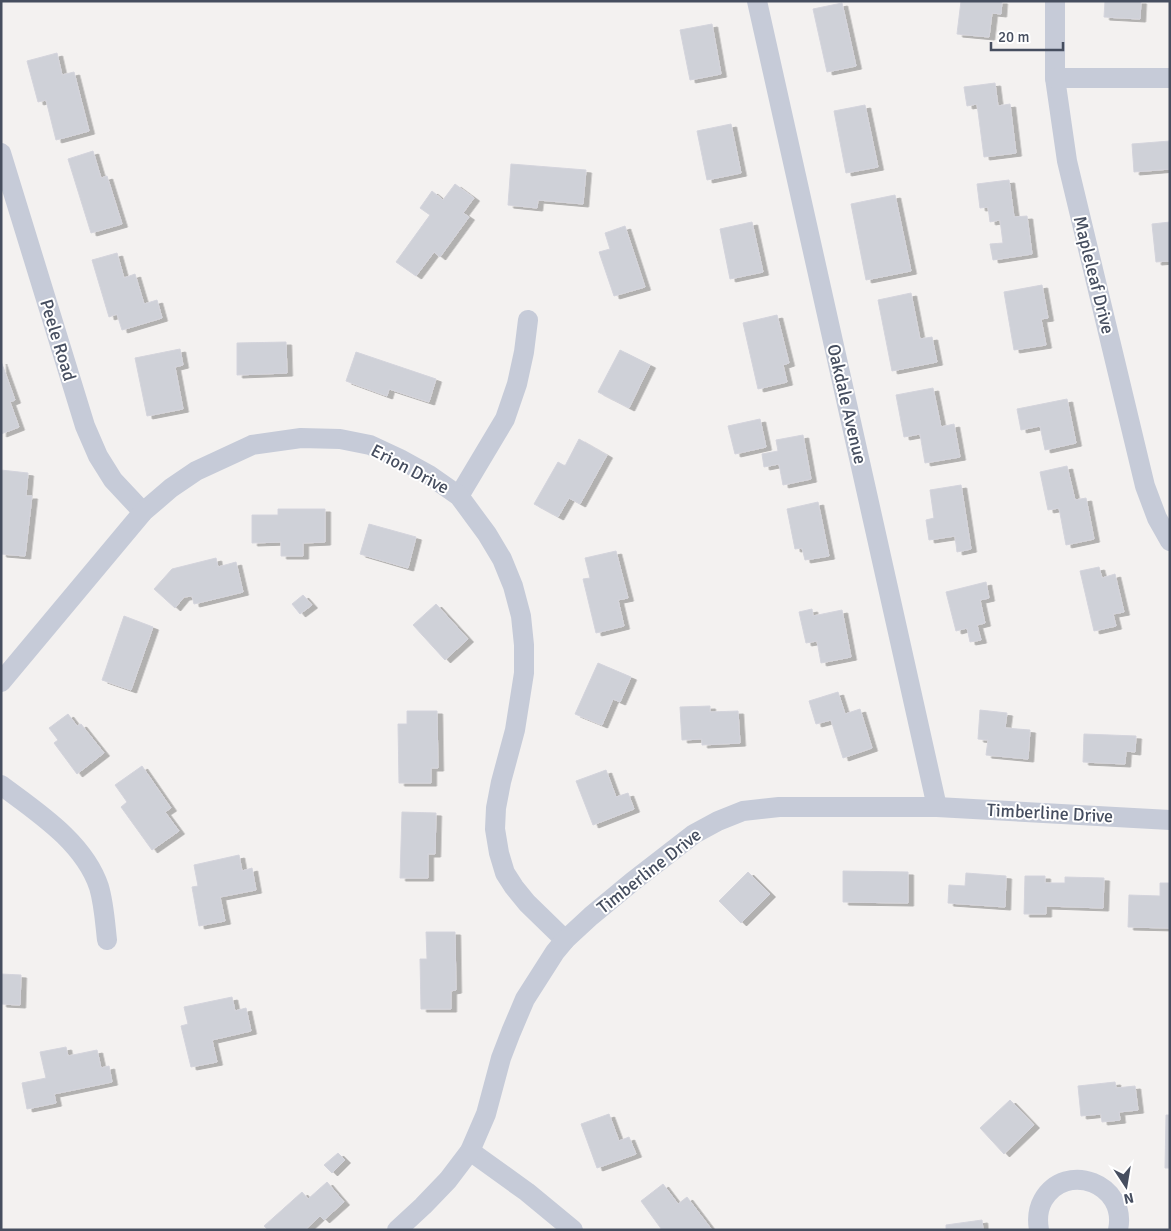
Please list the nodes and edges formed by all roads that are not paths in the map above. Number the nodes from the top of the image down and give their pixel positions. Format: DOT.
graph roads {
  1 [pos="757,1"];
  2 [pos="1054,1"];
  3 [pos="1055,78"];
  4 [pos="1170,78"];
  5 [pos="1,153"];
  6 [pos="528,320"];
  7 [pos="459,496"];
  8 [pos="143,512"];
  9 [pos="1170,541"];
  10 [pos="1,682"];
  11 [pos="1,785"];
  12 [pos="937,807"];
  13 [pos="1170,820"];
  14 [pos="107,940"];
  15 [pos="565,940"];
  16 [pos="470,1151"];
  17 [pos="397,1230"];
  18 [pos="573,1230"];
  19 [pos="1039,1230"];
  20 [pos="1118,1230"];
  1 -- 12 [label="street, Oakdale Avenue"];
  2 -- 3 [label="street, Mapleleaf Drive"];
  3 -- 4 [label="street"];
  3 -- 9 [label="street, Mapleleaf Drive"];
  5 -- 8 [label="street, Peele Road"];
  6 -- 7 [label="street"];
  7 -- 8 [label="street, Erion Drive"];
  7 -- 15 [label="street, Erion Drive"];
  8 -- 10 [label="street, Erion Drive"];
  11 -- 14 [label="street"];
  12 -- 13 [label="street, Timberline Drive"];
  12 -- 15 [label="street, Timberline Drive"];
  15 -- 16 [label="street, Timberline Drive"];
  16 -- 17 [label="street, Timberline Drive"];
  16 -- 18 [label="street"];
  19 -- 20 [label="street"];
}
